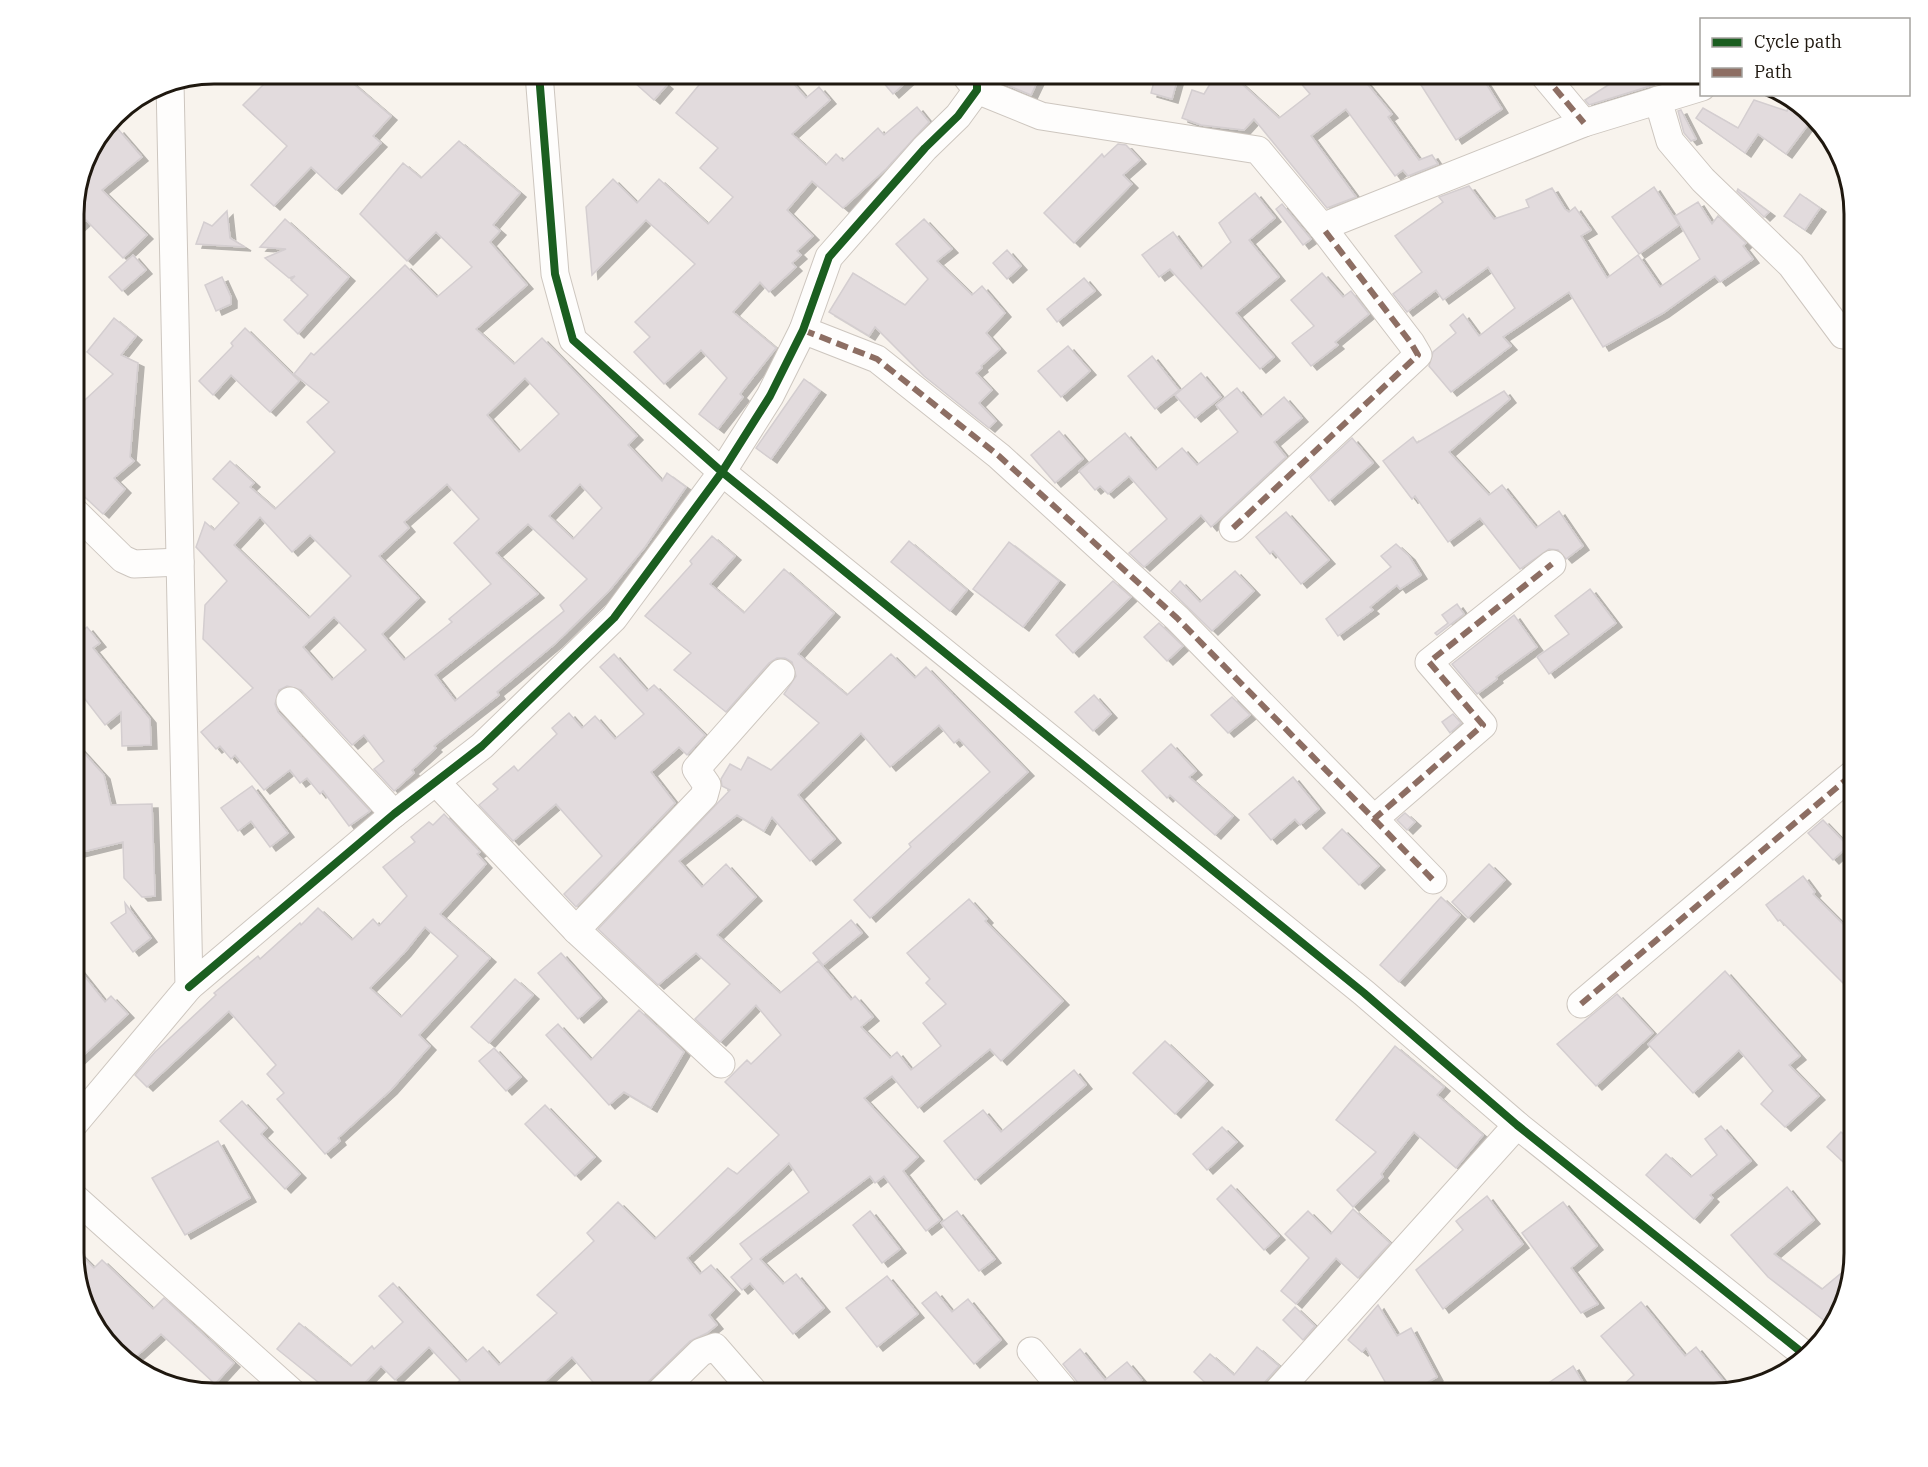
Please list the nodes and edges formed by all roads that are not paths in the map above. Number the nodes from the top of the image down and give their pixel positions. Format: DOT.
graph roads {
  1 [pos="540,84"];
  2 [pos="970,84"];
  3 [pos="981,84"];
  4 [pos="1551,84"];
  5 [pos="1700,87"];
  6 [pos="170,92"];
  7 [pos="1658,100"];
  8 [pos="1584,123"];
  9 [pos="1322,228"];
  10 [pos="803,330"];
  11 [pos="1843,335"];
  12 [pos="722,472"];
  13 [pos="84,521"];
  14 [pos="1233,528"];
  15 [pos="180,562"];
  16 [pos="1552,564"];
  17 [pos="781,673"];
  18 [pos="290,701"];
  19 [pos="1844,781"];
  20 [pos="436,782"];
  21 [pos="394,814"];
  22 [pos="1374,819"];
  23 [pos="1433,880"];
  24 [pos="576,930"];
  25 [pos="189,987"];
  26 [pos="1581,1004"];
  27 [pos="722,1064"];
  28 [pos="84,1112"];
  29 [pos="1517,1125"];
  30 [pos="84,1206"];
  31 [pos="1032,1351"];
  32 [pos="1800,1351"];
  33 [pos="281,1383"];
  34 [pos="670,1383"];
  35 [pos="746,1383"];
  36 [pos="1057,1383"];
  37 [pos="1286,1383"];
  1 -- 12 [label="street"];
  2 -- 10 [label="street"];
  3 -- 9 [label="street"];
  4 -- 8 [label="street"];
  5 -- 7 [label="street"];
  6 -- 15 [label="street"];
  7 -- 8 [label="street"];
  7 -- 11 [label="street"];
  8 -- 9 [label="street"];
  9 -- 14 [label="street"];
  10 -- 12 [label="street"];
  10 -- 22 [label="street"];
  12 -- 20 [label="street"];
  12 -- 29 [label="street"];
  13 -- 15 [label="street"];
  15 -- 25 [label="street"];
  16 -- 22 [label="street"];
  17 -- 24 [label="street"];
  18 -- 21 [label="street"];
  19 -- 26 [label="street"];
  20 -- 21 [label="street"];
  20 -- 24 [label="street"];
  21 -- 25 [label="street"];
  22 -- 23 [label="street"];
  24 -- 27 [label="street"];
  25 -- 28 [label="street"];
  29 -- 32 [label="street"];
  29 -- 37 [label="street"];
  30 -- 33 [label="street"];
  31 -- 36 [label="street"];
  34 -- 35 [label="street"];
}
